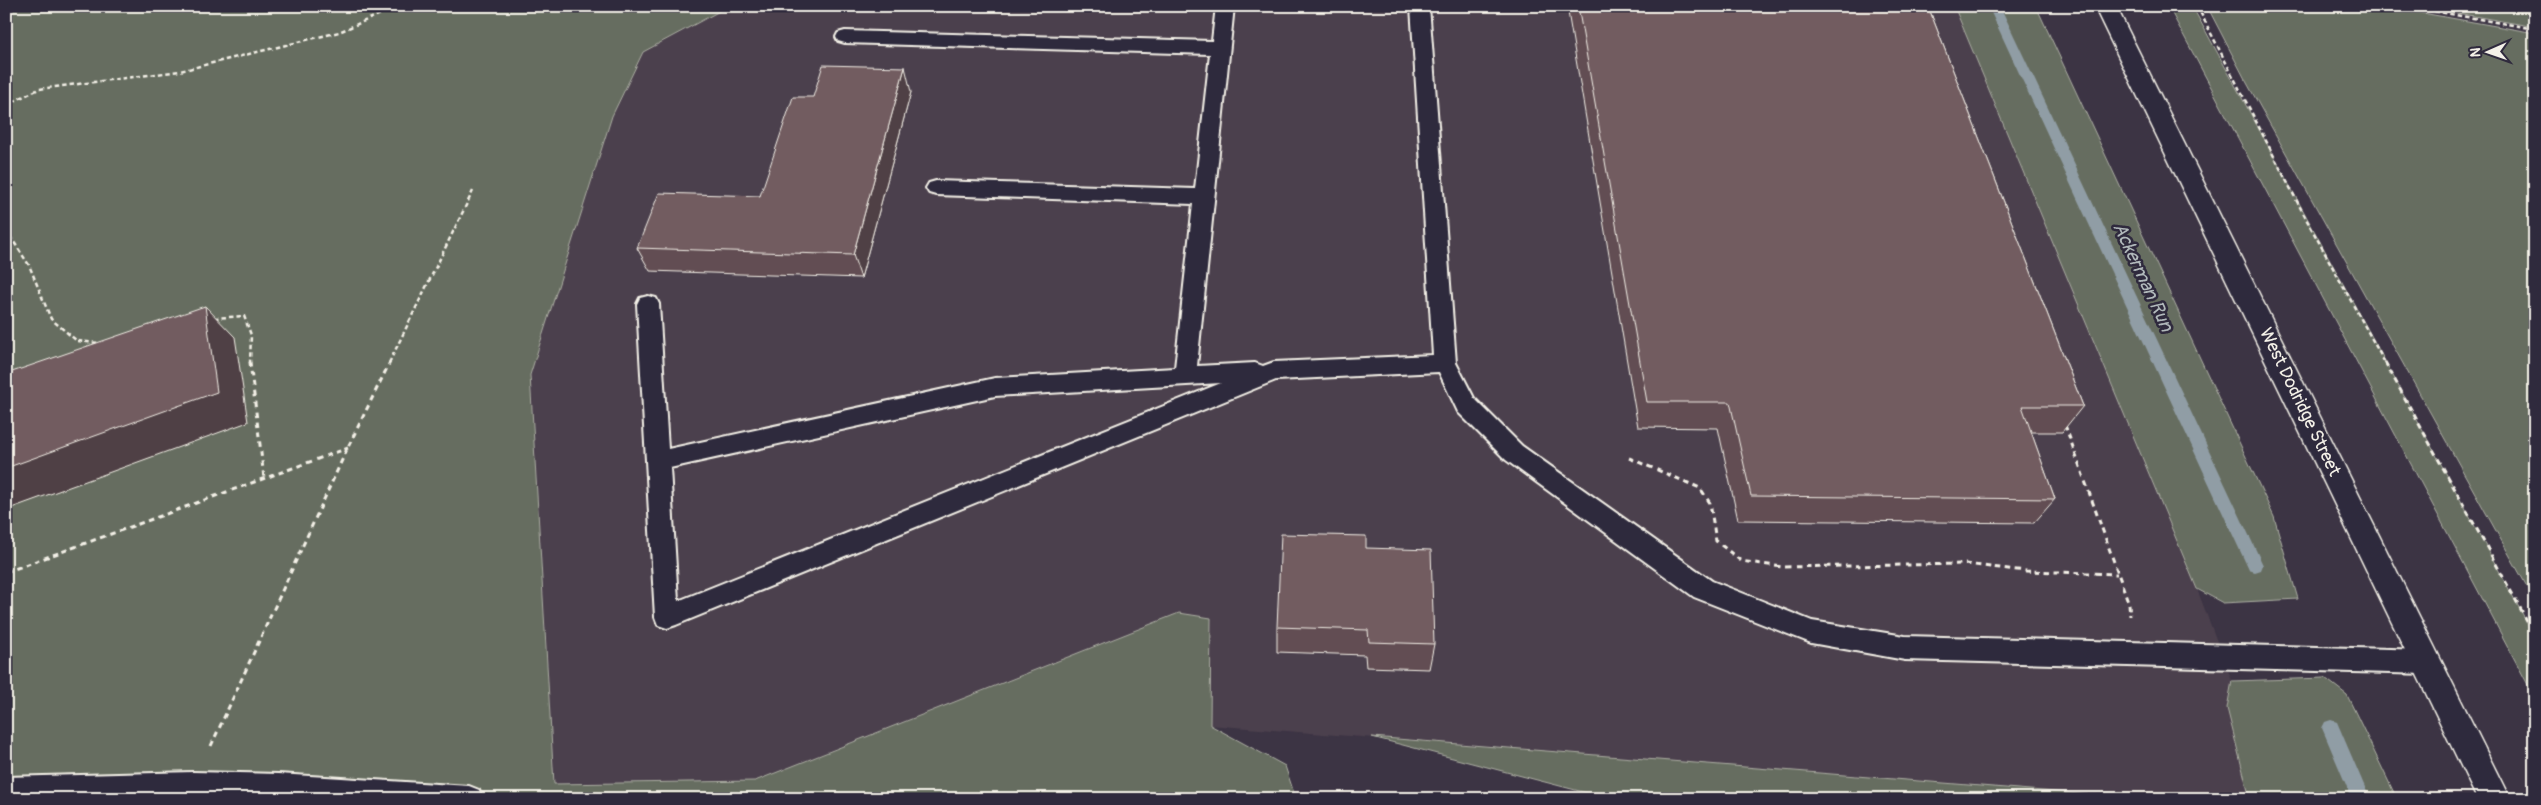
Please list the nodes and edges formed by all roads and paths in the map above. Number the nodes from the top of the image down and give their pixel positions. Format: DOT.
graph roads {
  1 [pos="13,6"];
  2 [pos="399,6"];
  3 [pos="1226,6"];
  4 [pos="1420,6"];
  5 [pos="2105,6"];
  6 [pos="2197,6"];
  7 [pos="2405,6"];
  8 [pos="6,10"];
  9 [pos="2535,29"];
  10 [pos="845,37"];
  11 [pos="1221,48"];
  12 [pos="6,105"];
  13 [pos="936,188"];
  14 [pos="474,191"];
  15 [pos="1205,197"];
  16 [pos="6,230"];
  17 [pos="648,304"];
  18 [pos="206,320"];
  19 [pos="104,344"];
  20 [pos="1445,362"];
  21 [pos="1274,371"];
  22 [pos="1185,376"];
  23 [pos="2062,416"];
  24 [pos="348,447"];
  25 [pos="1629,458"];
  26 [pos="657,461"];
  27 [pos="264,478"];
  28 [pos="6,572"];
  29 [pos="2117,574"];
  30 [pos="2535,635"];
  31 [pos="2130,654"];
  32 [pos="2428,662"];
  33 [pos="193,785"];
  34 [pos="6,790"];
  35 [pos="469,799"];
  36 [pos="2494,799"];
  1 -- 8 [label="path"];
  2 -- 12 [label="path"];
  3 -- 11 [label="lane"];
  4 -- 20 [label="lane"];
  5 -- 32 [label="main road, West Dodridge Street"];
  6 -- 30 [label="path"];
  7 -- 9 [label="path"];
  10 -- 11 [label="lane"];
  11 -- 15 [label="lane"];
  13 -- 15 [label="lane"];
  14 -- 24 [label="path"];
  15 -- 22 [label="lane"];
  16 -- 19 [label="path"];
  17 -- 26 [label="lane"];
  18 -- 27 [label="path"];
  20 -- 21 [label="lane"];
  20 -- 31 [label="lane"];
  21 -- 22 [label="lane"];
  21 -- 26 [label="lane"];
  22 -- 26 [label="lane"];
  23 -- 29 [label="path"];
  24 -- 27 [label="path"];
  24 -- 33 [label="path"];
  25 -- 29 [label="path"];
  27 -- 28 [label="path"];
  29 -- 31 [label="path"];
  31 -- 32 [label="lane"];
  32 -- 36 [label="main road, West Dodridge Street"];
  33 -- 34 [label="lane"];
  33 -- 35 [label="lane"];
}
